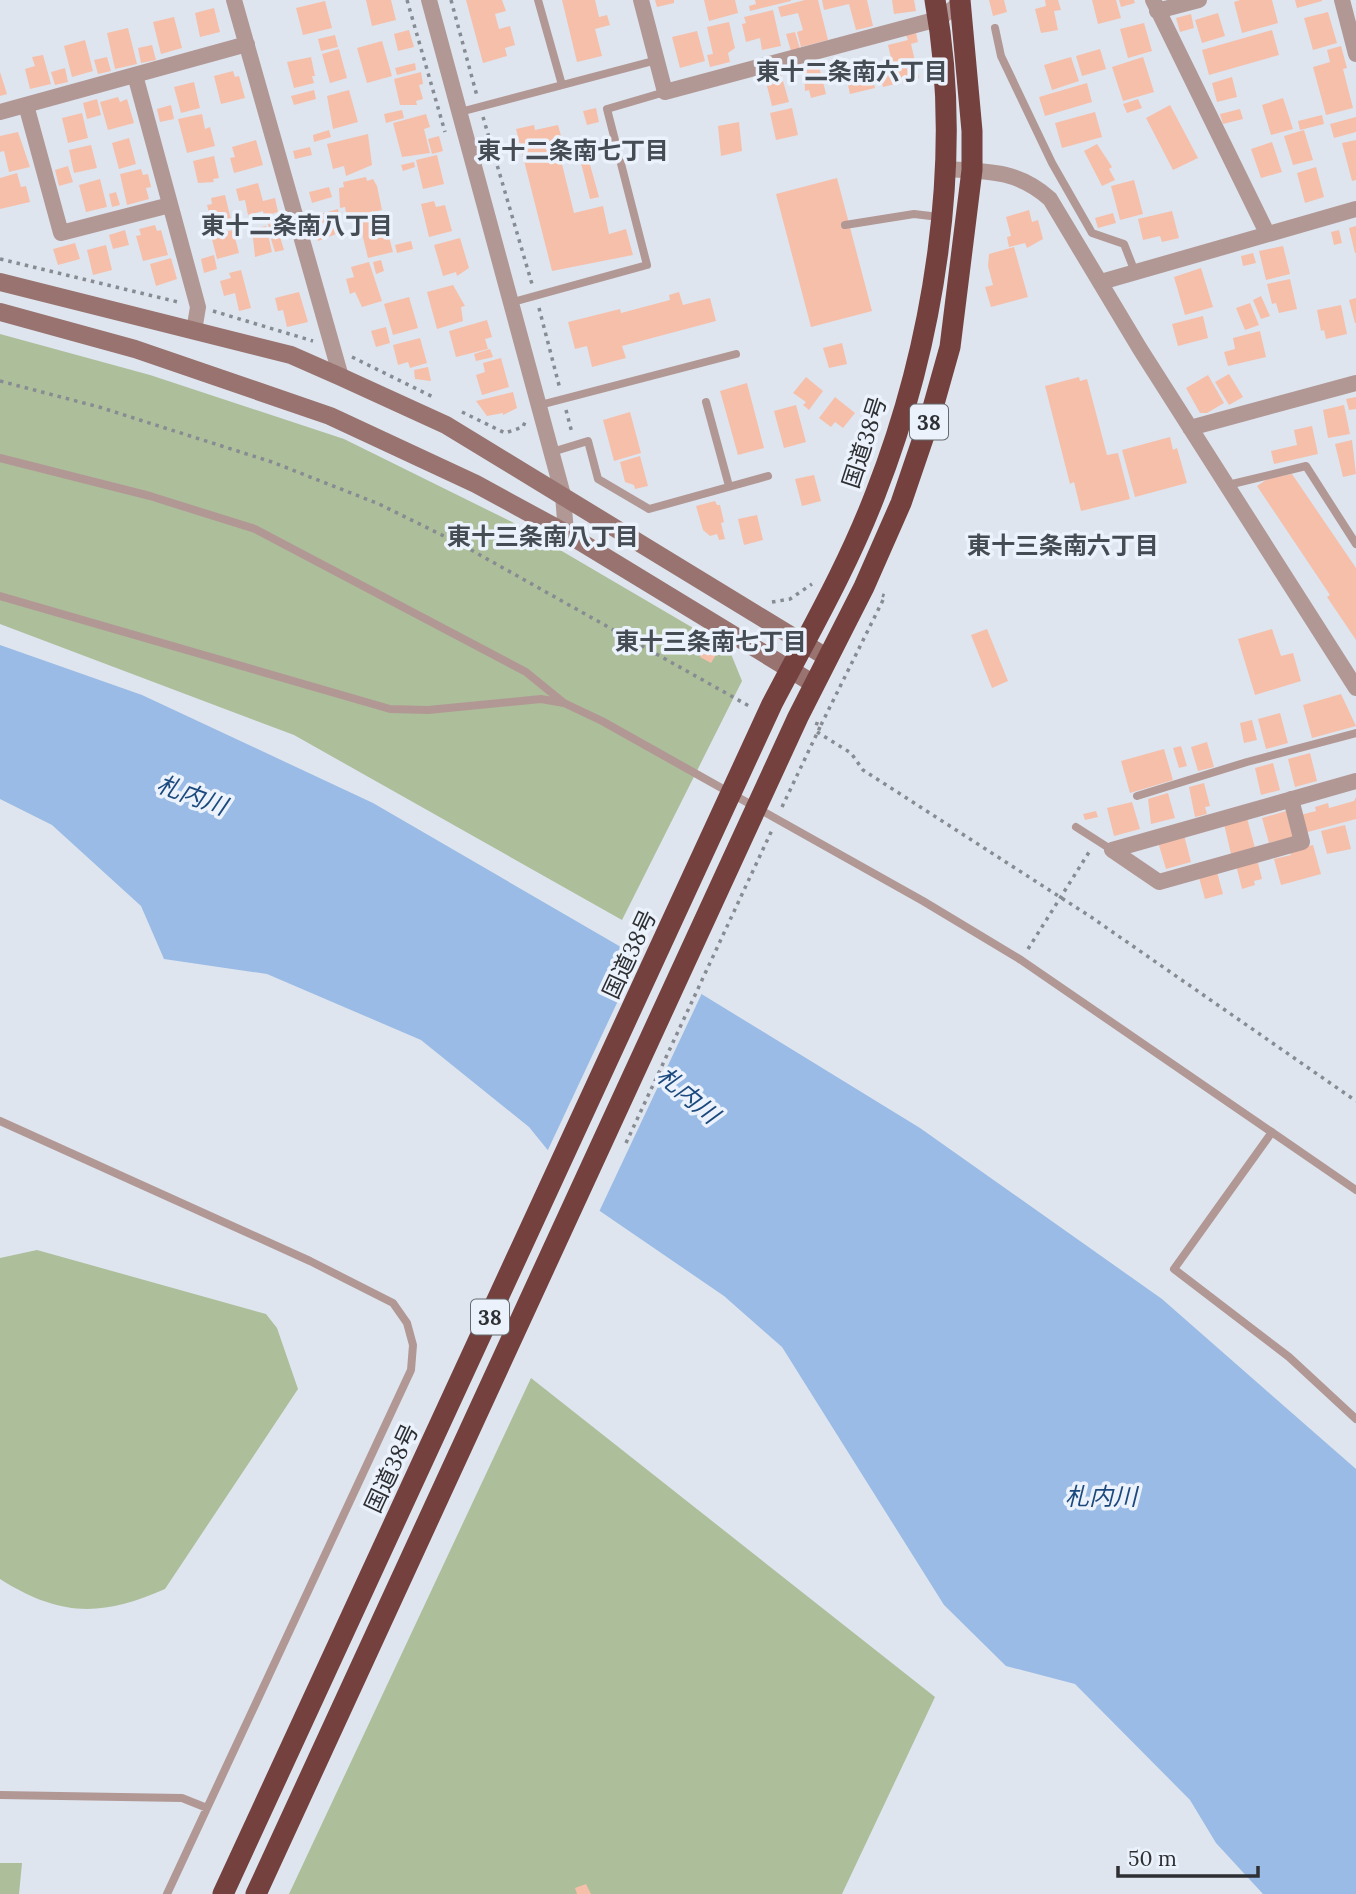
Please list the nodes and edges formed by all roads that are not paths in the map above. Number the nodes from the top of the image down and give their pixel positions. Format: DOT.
graph roads {
  1 [pos="234,0"];
  2 [pos="429,0"];
  3 [pos="538,0"];
  4 [pos="641,0"];
  5 [pos="1199,0"];
  6 [pos="1342,0"];
  7 [pos="961,1"];
  8 [pos="1155,6"];
  9 [pos="936,9"];
  10 [pos="995,27"];
  11 [pos="247,44"];
  12 [pos="1356,54"];
  13 [pos="657,60"];
  14 [pos="135,75"];
  15 [pos="562,85"];
  16 [pos="665,92"];
  17 [pos="26,105"];
  18 [pos="0,112"];
  19 [pos="460,112"];
  20 [pos="945,169"];
  21 [pos="972,170"];
  22 [pos="170,205"];
  23 [pos="1356,209"];
  24 [pos="940,217"];
  25 [pos="845,225"];
  26 [pos="1267,233"];
  27 [pos="1135,272"];
  28 [pos="0,282"];
  29 [pos="1101,282"];
  30 [pos="513,302"];
  31 [pos="0,312"];
  32 [pos="194,331"];
  33 [pos="736,354"];
  34 [pos="341,377"];
  35 [pos="1356,383"];
  36 [pos="706,402"];
  37 [pos="540,405"];
  38 [pos="1191,428"];
  39 [pos="552,452"];
  40 [pos="0,458"];
  41 [pos="768,476"];
  42 [pos="1228,485"];
  43 [pos="729,486"];
  44 [pos="563,495"];
  45 [pos="566,533"];
  46 [pos="1356,544"];
  47 [pos="0,596"];
  48 [pos="805,643"];
  49 [pos="828,658"];
  50 [pos="1349,658"];
  51 [pos="790,670"];
  52 [pos="814,684"];
  53 [pos="1356,688"];
  54 [pos="564,703"];
  55 [pos="1356,733"];
  56 [pos="1356,781"];
  57 [pos="1137,796"];
  58 [pos="1291,799"];
  59 [pos="1076,827"];
  60 [pos="1112,850"];
  61 [pos="0,1121"];
  62 [pos="1272,1132"];
  63 [pos="1356,1190"];
  64 [pos="1356,1419"];
  65 [pos="0,1795"];
  66 [pos="207,1808"];
  67 [pos="167,1894"];
  68 [pos="223,1894"];
  69 [pos="256,1894"];
  1 -- 11 [label="street"];
  2 -- 19 [label="street"];
  3 -- 15 [label="lane"];
  4 -- 13 [label="street"];
  5 -- 8 [label="street"];
  6 -- 12 [label="street"];
  7 -- 9 [label="street"];
  7 -- 21 [label="highway, 38"];
  8 -- 26 [label="street"];
  9 -- 16 [label="street"];
  9 -- 20 [label="highway, 国道38号 / 38"];
  10 -- 27 [label="lane"];
  11 -- 14 [label="street"];
  11 -- 34 [label="street"];
  13 -- 15 [label="lane"];
  13 -- 16 [label="street"];
  14 -- 17 [label="street"];
  14 -- 22 [label="street"];
  15 -- 19 [label="lane"];
  16 -- 30 [label="lane"];
  17 -- 18 [label="street"];
  17 -- 22 [label="street"];
  19 -- 30 [label="street"];
  20 -- 21 [label="street"];
  20 -- 24 [label="highway, 国道38号 / 38"];
  21 -- 29 [label="street"];
  21 -- 49 [label="highway, 38"];
  22 -- 32 [label="street"];
  23 -- 26 [label="street"];
  24 -- 25 [label="lane"];
  24 -- 48 [label="highway, 国道38号 / 38"];
  26 -- 27 [label="street"];
  27 -- 29 [label="street"];
  28 -- 32 [label="street"];
  29 -- 38 [label="street"];
  30 -- 37 [label="street"];
  31 -- 45 [label="street"];
  32 -- 34 [label="street"];
  33 -- 37 [label="lane"];
  34 -- 44 [label="street"];
  35 -- 38 [label="street"];
  36 -- 43 [label="lane"];
  37 -- 39 [label="street"];
  38 -- 42 [label="street"];
  39 -- 43 [label="lane"];
  39 -- 44 [label="street"];
  40 -- 54 [label="lane"];
  41 -- 43 [label="lane"];
  42 -- 46 [label="lane"];
  42 -- 50 [label="street"];
  44 -- 45 [label="street"];
  44 -- 48 [label="street"];
  45 -- 51 [label="street"];
  47 -- 54 [label="lane"];
  48 -- 49 [label="street"];
  48 -- 51 [label="highway, 国道38号 / 38"];
  49 -- 52 [label="highway, 38"];
  50 -- 53 [label="street"];
  51 -- 52 [label="street"];
  51 -- 68 [label="highway, 国道38号 / 38"];
  52 -- 69 [label="highway, 38"];
  54 -- 62 [label="lane"];
  55 -- 57 [label="lane"];
  56 -- 58 [label="street"];
  58 -- 60 [label="street"];
  58 -- 60 [label="street"];
  59 -- 60 [label="lane"];
  61 -- 66 [label="lane"];
  62 -- 63 [label="lane"];
  62 -- 64 [label="lane"];
  65 -- 66 [label="lane"];
  66 -- 67 [label="lane"];
}
